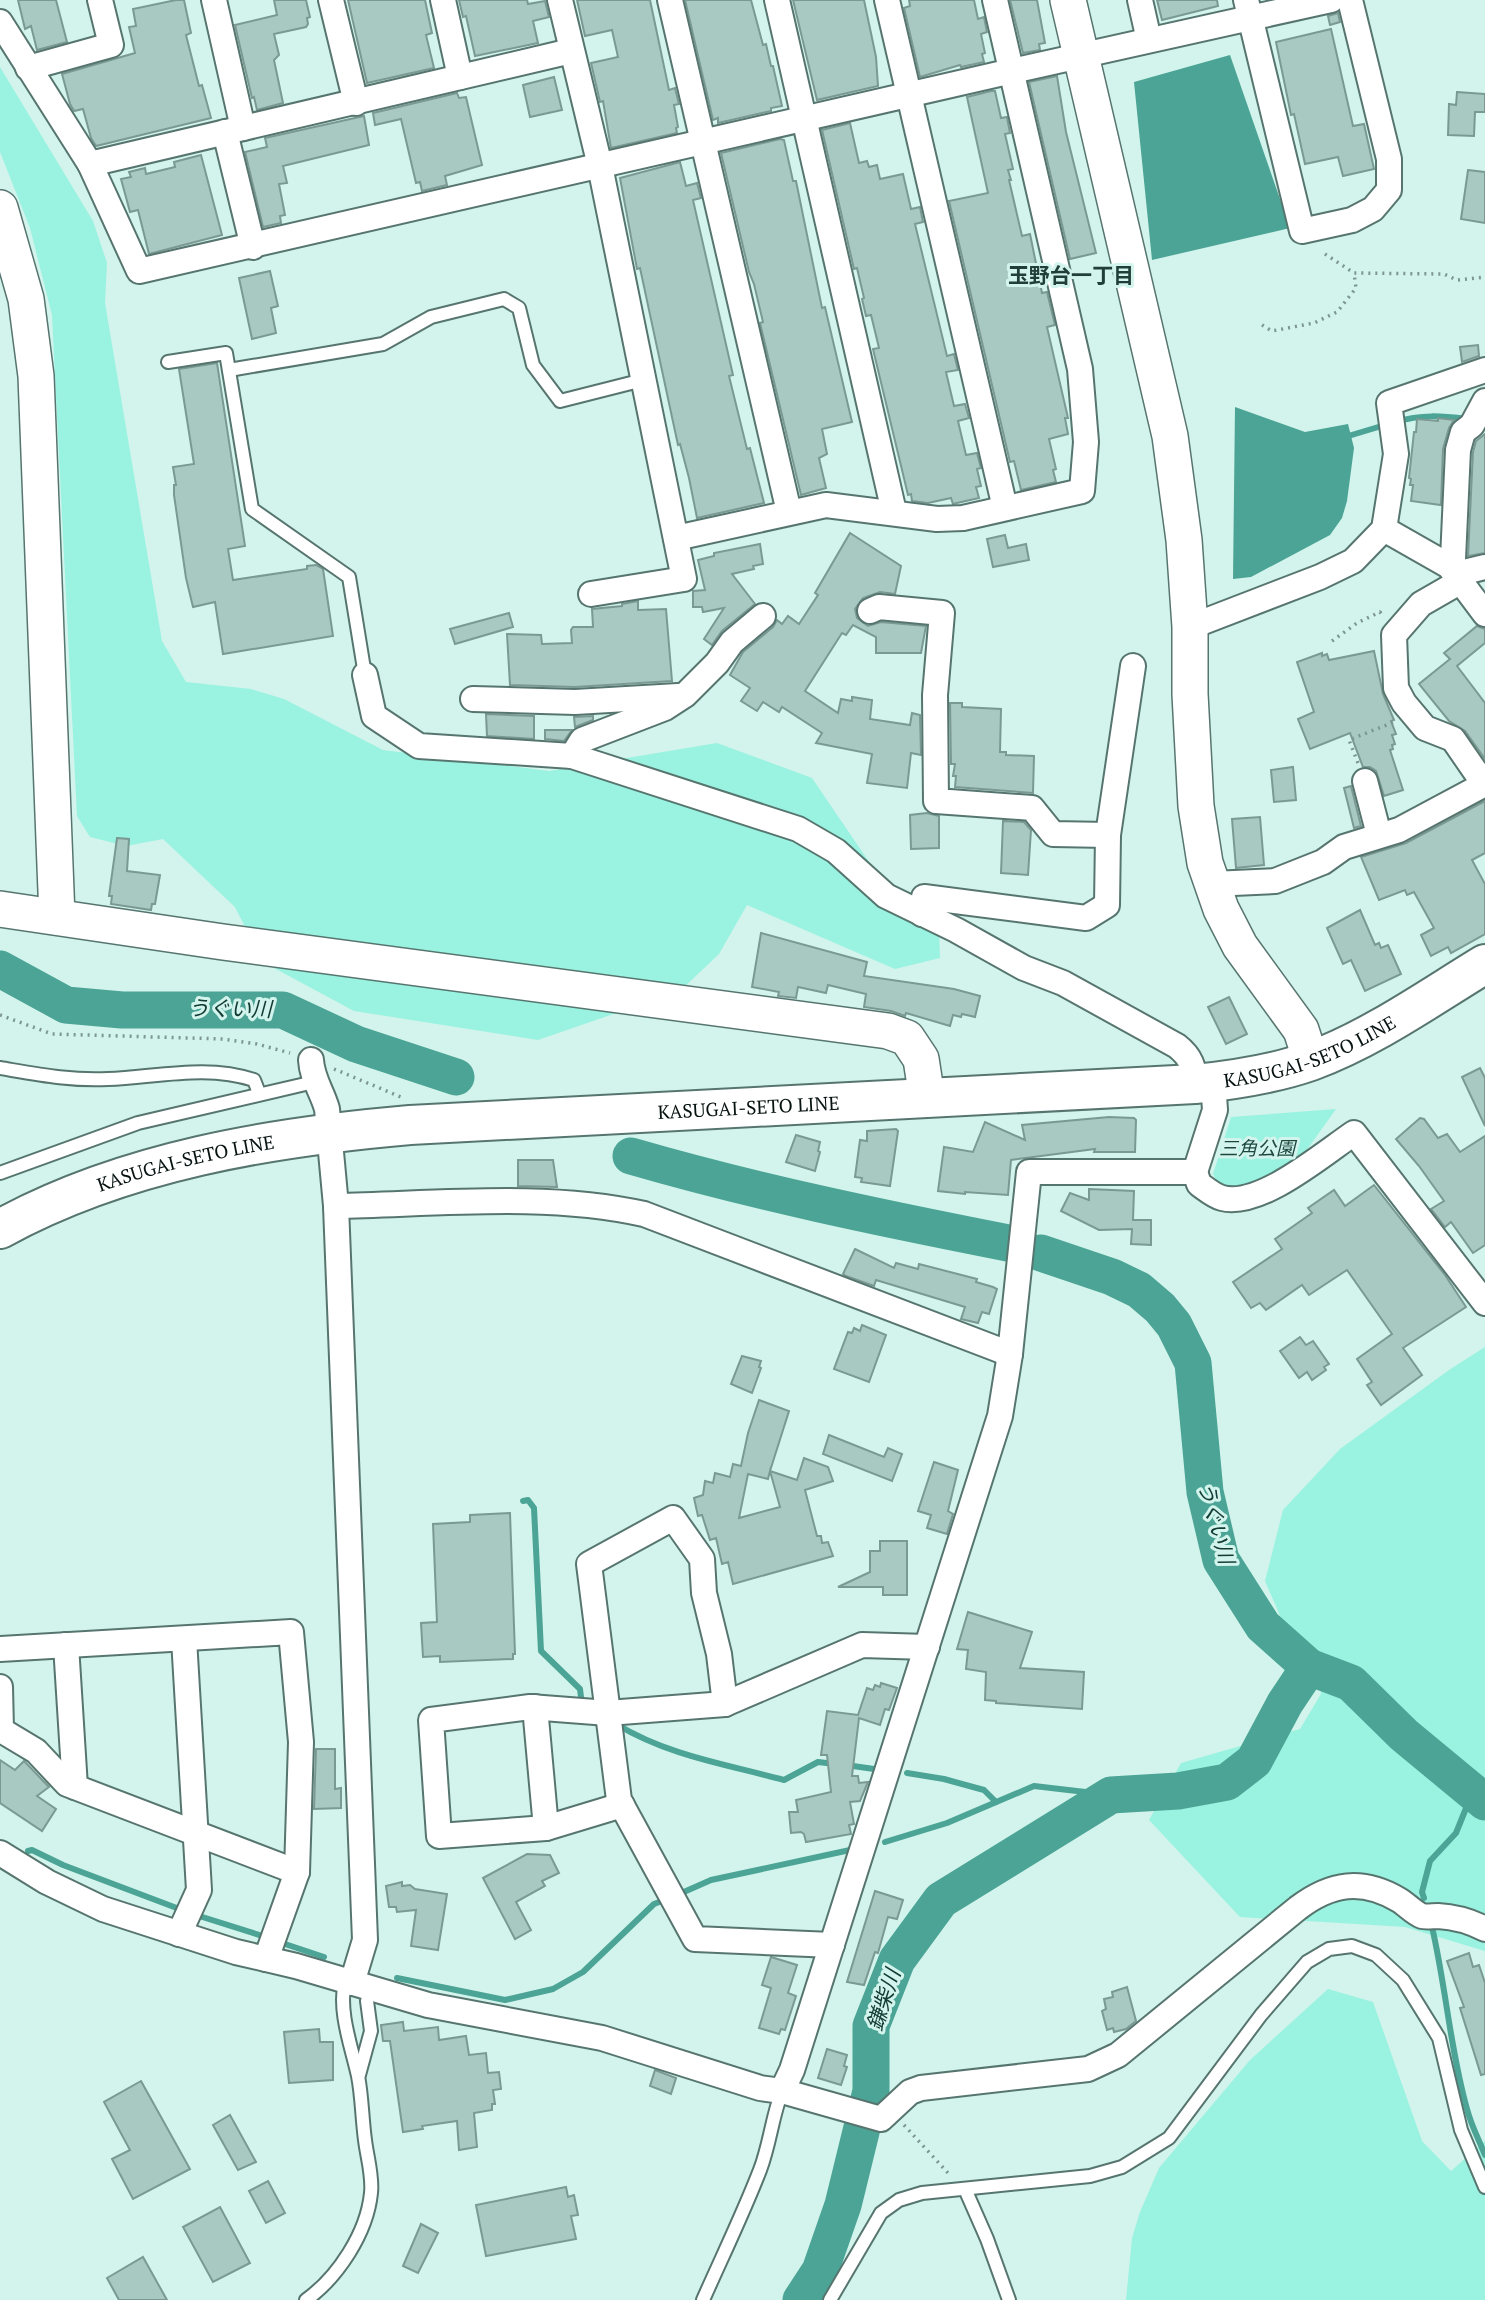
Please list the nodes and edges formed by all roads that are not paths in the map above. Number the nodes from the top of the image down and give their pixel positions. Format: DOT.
graph roads {
  1 [pos="100,0"];
  2 [pos="214,0"];
  3 [pos="331,0"];
  4 [pos="443,0"];
  5 [pos="560,0"];
  6 [pos="670,0"];
  7 [pos="777,0"];
  8 [pos="887,0"];
  9 [pos="995,0"];
  10 [pos="1068,0"];
  11 [pos="1140,0"];
  12 [pos="1331,0"];
  13 [pos="1350,0"];
  14 [pos="1248,9"];
  15 [pos="0,22"];
  16 [pos="1149,40"];
  17 [pos="571,51"];
  18 [pos="1081,55"];
  19 [pos="28,68"];
  20 [pos="1012,71"];
  21 [pos="460,78"];
  22 [pos="909,94"];
  23 [pos="356,103"];
  24 [pos="804,119"];
  25 [pos="234,130"];
  26 [pos="703,142"];
  27 [pos="90,164"];
  28 [pos="600,166"];
  29 [pos="0,208"];
  30 [pos="253,247"];
  31 [pos="168,362"];
  32 [pos="229,370"];
  33 [pos="1485,370"];
  34 [pos="643,380"];
  35 [pos="1485,401"];
  36 [pos="1005,508"];
  37 [pos="789,512"];
  38 [pos="894,512"];
  39 [pos="1384,529"];
  40 [pos="676,538"];
  41 [pos="1485,566"];
  42 [pos="1455,573"];
  43 [pos="591,594"];
  44 [pos="870,611"];
  45 [pos="1485,614"];
  46 [pos="763,616"];
  47 [pos="1190,626"];
  48 [pos="1133,666"];
  49 [pos="365,675"];
  50 [pos="685,695"];
  51 [pos="473,699"];
  52 [pos="572,756"];
  53 [pos="1364,781"];
  54 [pos="1484,784"];
  55 [pos="1108,835"];
  56 [pos="1379,835"];
  57 [pos="1212,884"];
  58 [pos="0,909"];
  59 [pos="922,914"];
  60 [pos="57,917"];
  61 [pos="1485,964"];
  62 [pos="1311,1060"];
  63 [pos="0,1068"];
  64 [pos="313,1071"];
  65 [pos="1204,1083"];
  66 [pos="260,1093"];
  67 [pos="927,1097"];
  68 [pos="330,1132"];
  69 [pos="1195,1172"];
  70 [pos="0,1173"];
  71 [pos="336,1206"];
  72 [pos="0,1229"];
  73 [pos="1485,1303"];
  74 [pos="1010,1354"];
  75 [pos="184,1639"];
  76 [pos="66,1646"];
  77 [pos="927,1647"];
  78 [pos="0,1649"];
  79 [pos="0,1687"];
  80 [pos="725,1704"];
  81 [pos="535,1707"];
  82 [pos="608,1713"];
  83 [pos="75,1787"];
  84 [pos="622,1805"];
  85 [pos="546,1828"];
  86 [pos="196,1833"];
  87 [pos="0,1853"];
  88 [pos="297,1872"];
  89 [pos="1485,1929"];
  90 [pos="179,1934"];
  91 [pos="832,1945"];
  92 [pos="266,1959"];
  93 [pos="356,1984"];
  94 [pos="358,2078"];
  95 [pos="782,2091"];
  96 [pos="1485,2187"];
  97 [pos="961,2190"];
  98 [pos="306,2300"];
  99 [pos="703,2300"];
  100 [pos="830,2300"];
  101 [pos="1009,2300"];
  1 -- 19 [label="street"];
  2 -- 25 [label="street"];
  3 -- 23 [label="street"];
  4 -- 21 [label="street"];
  5 -- 17 [label="street"];
  6 -- 26 [label="street"];
  7 -- 24 [label="street"];
  8 -- 22 [label="street"];
  9 -- 20 [label="street"];
  10 -- 18 [label="street"];
  11 -- 16 [label="street"];
  12 -- 14 [label="street"];
  13 -- 14 [label="street"];
  14 -- 16 [label="street"];
  15 -- 19 [label="street"];
  16 -- 18 [label="street"];
  17 -- 21 [label="street"];
  17 -- 28 [label="street"];
  18 -- 20 [label="street"];
  18 -- 47 [label="street"];
  19 -- 27 [label="street"];
  20 -- 22 [label="street"];
  20 -- 36 [label="street"];
  21 -- 23 [label="street"];
  22 -- 24 [label="street"];
  22 -- 36 [label="street"];
  23 -- 25 [label="street"];
  24 -- 26 [label="street"];
  24 -- 38 [label="street"];
  25 -- 27 [label="street"];
  25 -- 30 [label="street"];
  26 -- 28 [label="street"];
  26 -- 37 [label="street"];
  27 -- 30 [label="street"];
  28 -- 30 [label="street"];
  28 -- 34 [label="street"];
  29 -- 60 [label="street"];
  31 -- 32 [label="lane"];
  32 -- 34 [label="lane"];
  32 -- 49 [label="lane"];
  33 -- 39 [label="street"];
  34 -- 40 [label="street"];
  35 -- 42 [label="street"];
  36 -- 38 [label="street"];
  37 -- 38 [label="street"];
  37 -- 40 [label="street"];
  39 -- 42 [label="street"];
  39 -- 47 [label="street"];
  40 -- 43 [label="street"];
  41 -- 42 [label="street"];
  42 -- 45 [label="street"];
  42 -- 54 [label="street"];
  44 -- 55 [label="street"];
  46 -- 50 [label="street"];
  47 -- 57 [label="street"];
  48 -- 55 [label="street"];
  49 -- 52 [label="street"];
  50 -- 51 [label="street"];
  50 -- 52 [label="street"];
  52 -- 59 [label="street"];
  53 -- 56 [label="street"];
  54 -- 56 [label="street"];
  55 -- 59 [label="street"];
  56 -- 57 [label="street"];
  57 -- 62 [label="street"];
  58 -- 60 [label="street"];
  59 -- 65 [label="street"];
  60 -- 67 [label="street"];
  61 -- 62 [label="main road, KASUGAI-SETO LINE"];
  62 -- 65 [label="main road, KASUGAI-SETO LINE"];
  63 -- 66 [label="lane"];
  64 -- 66 [label="lane"];
  64 -- 68 [label="street"];
  65 -- 67 [label="main road, KASUGAI-SETO LINE"];
  65 -- 69 [label="street"];
  66 -- 70 [label="lane"];
  67 -- 68 [label="main road, KASUGAI-SETO LINE"];
  68 -- 71 [label="street"];
  68 -- 72 [label="main road, KASUGAI-SETO LINE"];
  69 -- 73 [label="street"];
  69 -- 74 [label="street"];
  71 -- 74 [label="street"];
  71 -- 93 [label="street"];
  74 -- 77 [label="street"];
  75 -- 76 [label="street"];
  75 -- 86 [label="street"];
  75 -- 88 [label="street"];
  76 -- 78 [label="street"];
  76 -- 83 [label="street"];
  77 -- 80 [label="street"];
  77 -- 91 [label="street"];
  79 -- 83 [label="street"];
  80 -- 82 [label="street"];
  80 -- 82 [label="street"];
  81 -- 82 [label="street"];
  81 -- 85 [label="street"];
  81 -- 85 [label="street"];
  82 -- 84 [label="street"];
  83 -- 86 [label="street"];
  84 -- 85 [label="street"];
  84 -- 91 [label="street"];
  86 -- 88 [label="street"];
  86 -- 90 [label="street"];
  87 -- 90 [label="street"];
  88 -- 92 [label="street"];
  89 -- 95 [label="street"];
  90 -- 92 [label="street"];
  91 -- 95 [label="street"];
  92 -- 93 [label="street"];
  93 -- 94 [label="lane"];
  93 -- 94 [label="lane"];
  93 -- 95 [label="street"];
  94 -- 98 [label="lane"];
  95 -- 99 [label="lane"];
  96 -- 97 [label="lane"];
  97 -- 100 [label="lane"];
  97 -- 101 [label="lane"];
}
